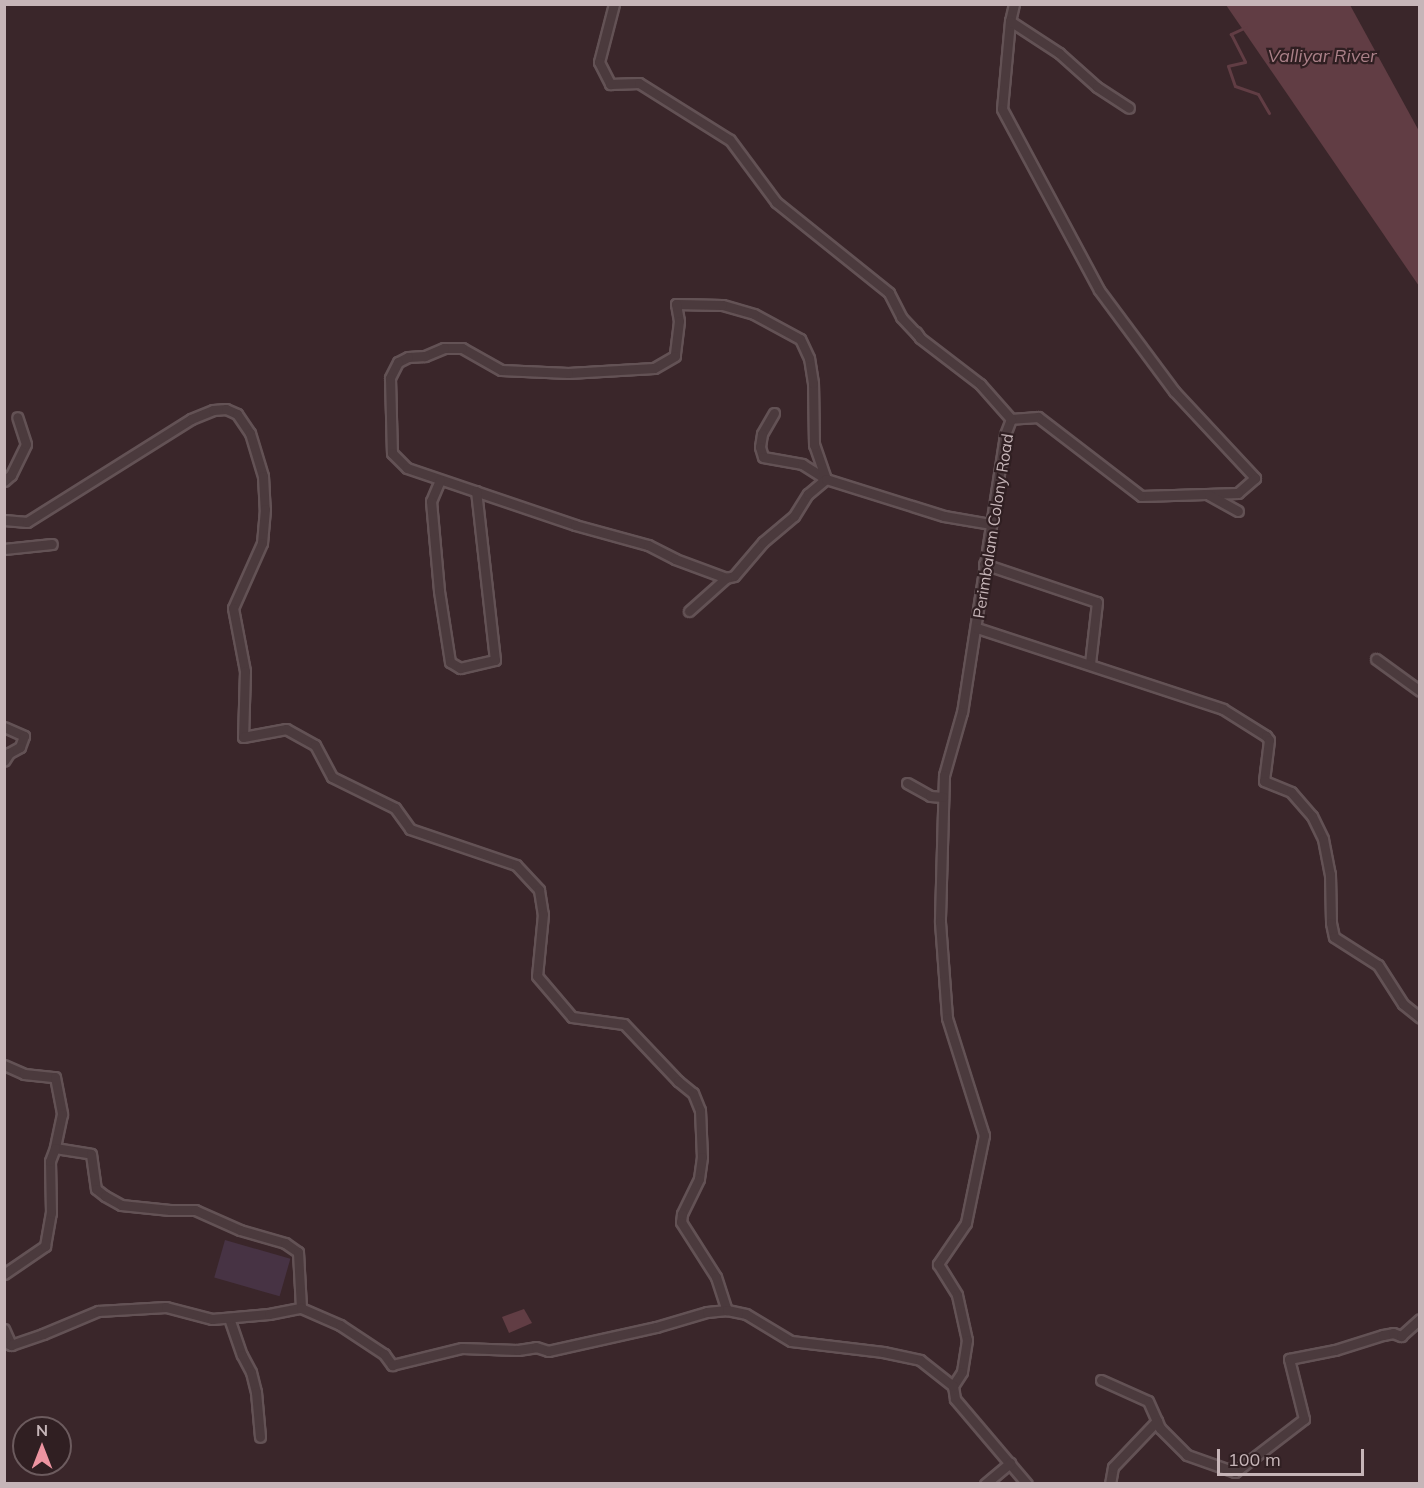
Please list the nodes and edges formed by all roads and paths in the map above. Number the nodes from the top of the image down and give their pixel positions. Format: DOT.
graph roads {
  1 [pos="614,4"];
  2 [pos="1014,4"];
  3 [pos="1010,21"];
  4 [pos="1129,108"];
  5 [pos="912,324"];
  6 [pos="918,335"];
  7 [pos="774,413"];
  8 [pos="17,417"];
  9 [pos="1011,419"];
  10 [pos="826,479"];
  11 [pos="440,480"];
  12 [pos="4,481"];
  13 [pos="476,491"];
  14 [pos="1207,494"];
  15 [pos="1239,511"];
  16 [pos="4,520"];
  17 [pos="991,524"];
  18 [pos="52,544"];
  19 [pos="4,549"];
  20 [pos="984,564"];
  21 [pos="726,578"];
  22 [pos="689,610"];
  23 [pos="977,628"];
  24 [pos="1376,659"];
  25 [pos="1089,663"];
  26 [pos="1419,691"];
  27 [pos="4,727"];
  28 [pos="4,761"];
  29 [pos="907,783"];
  30 [pos="944,797"];
  31 [pos="1419,1018"];
  32 [pos="4,1065"];
  33 [pos="55,1148"];
  34 [pos="4,1274"];
  35 [pos="301,1308"];
  36 [pos="727,1310"];
  37 [pos="229,1317"];
  38 [pos="1419,1319"];
  39 [pos="4,1329"];
  40 [pos="8,1343"];
  41 [pos="1101,1380"];
  42 [pos="953,1386"];
  43 [pos="1157,1421"];
  44 [pos="260,1437"];
  45 [pos="1010,1463"];
  46 [pos="985,1484"];
  47 [pos="1027,1484"];
  48 [pos="1110,1484"];
  1 -- 6 [label="street"];
  2 -- 3 [label="street, Perimbalam Colony Road"];
  3 -- 4 [label="street"];
  3 -- 14 [label="street, Perimbalam Colony Road"];
  5 -- 6 [label="street"];
  6 -- 9 [label="street"];
  7 -- 10 [label="street"];
  8 -- 12 [label="street"];
  9 -- 14 [label="street, Perimbalam Colony Road"];
  9 -- 17 [label="street, Perimbalam Colony Road"];
  10 -- 11 [label="street"];
  10 -- 17 [label="street"];
  10 -- 21 [label="street"];
  11 -- 13 [label="street"];
  11 -- 13 [label="street"];
  13 -- 21 [label="street"];
  14 -- 15 [label="street"];
  16 -- 36 [label="street"];
  17 -- 20 [label="street, Perimbalam Colony Road"];
  18 -- 19 [label="street"];
  20 -- 23 [label="street, Perimbalam Colony Road"];
  20 -- 25 [label="street"];
  21 -- 22 [label="street"];
  23 -- 25 [label="street"];
  23 -- 30 [label="street, Perimbalam Colony Road"];
  24 -- 26 [label="street"];
  25 -- 31 [label="street"];
  27 -- 28 [label="street"];
  29 -- 30 [label="street"];
  30 -- 42 [label="street, Perimbalam Colony Road"];
  32 -- 33 [label="street"];
  33 -- 34 [label="street"];
  33 -- 35 [label="street"];
  35 -- 36 [label="street"];
  35 -- 37 [label="street"];
  36 -- 42 [label="street"];
  37 -- 40 [label="street"];
  37 -- 44 [label="street"];
  38 -- 43 [label="street"];
  39 -- 40 [label="street"];
  41 -- 43 [label="street"];
  42 -- 45 [label="street"];
  43 -- 48 [label="street"];
  45 -- 46 [label="street"];
  45 -- 47 [label="street"];
}
